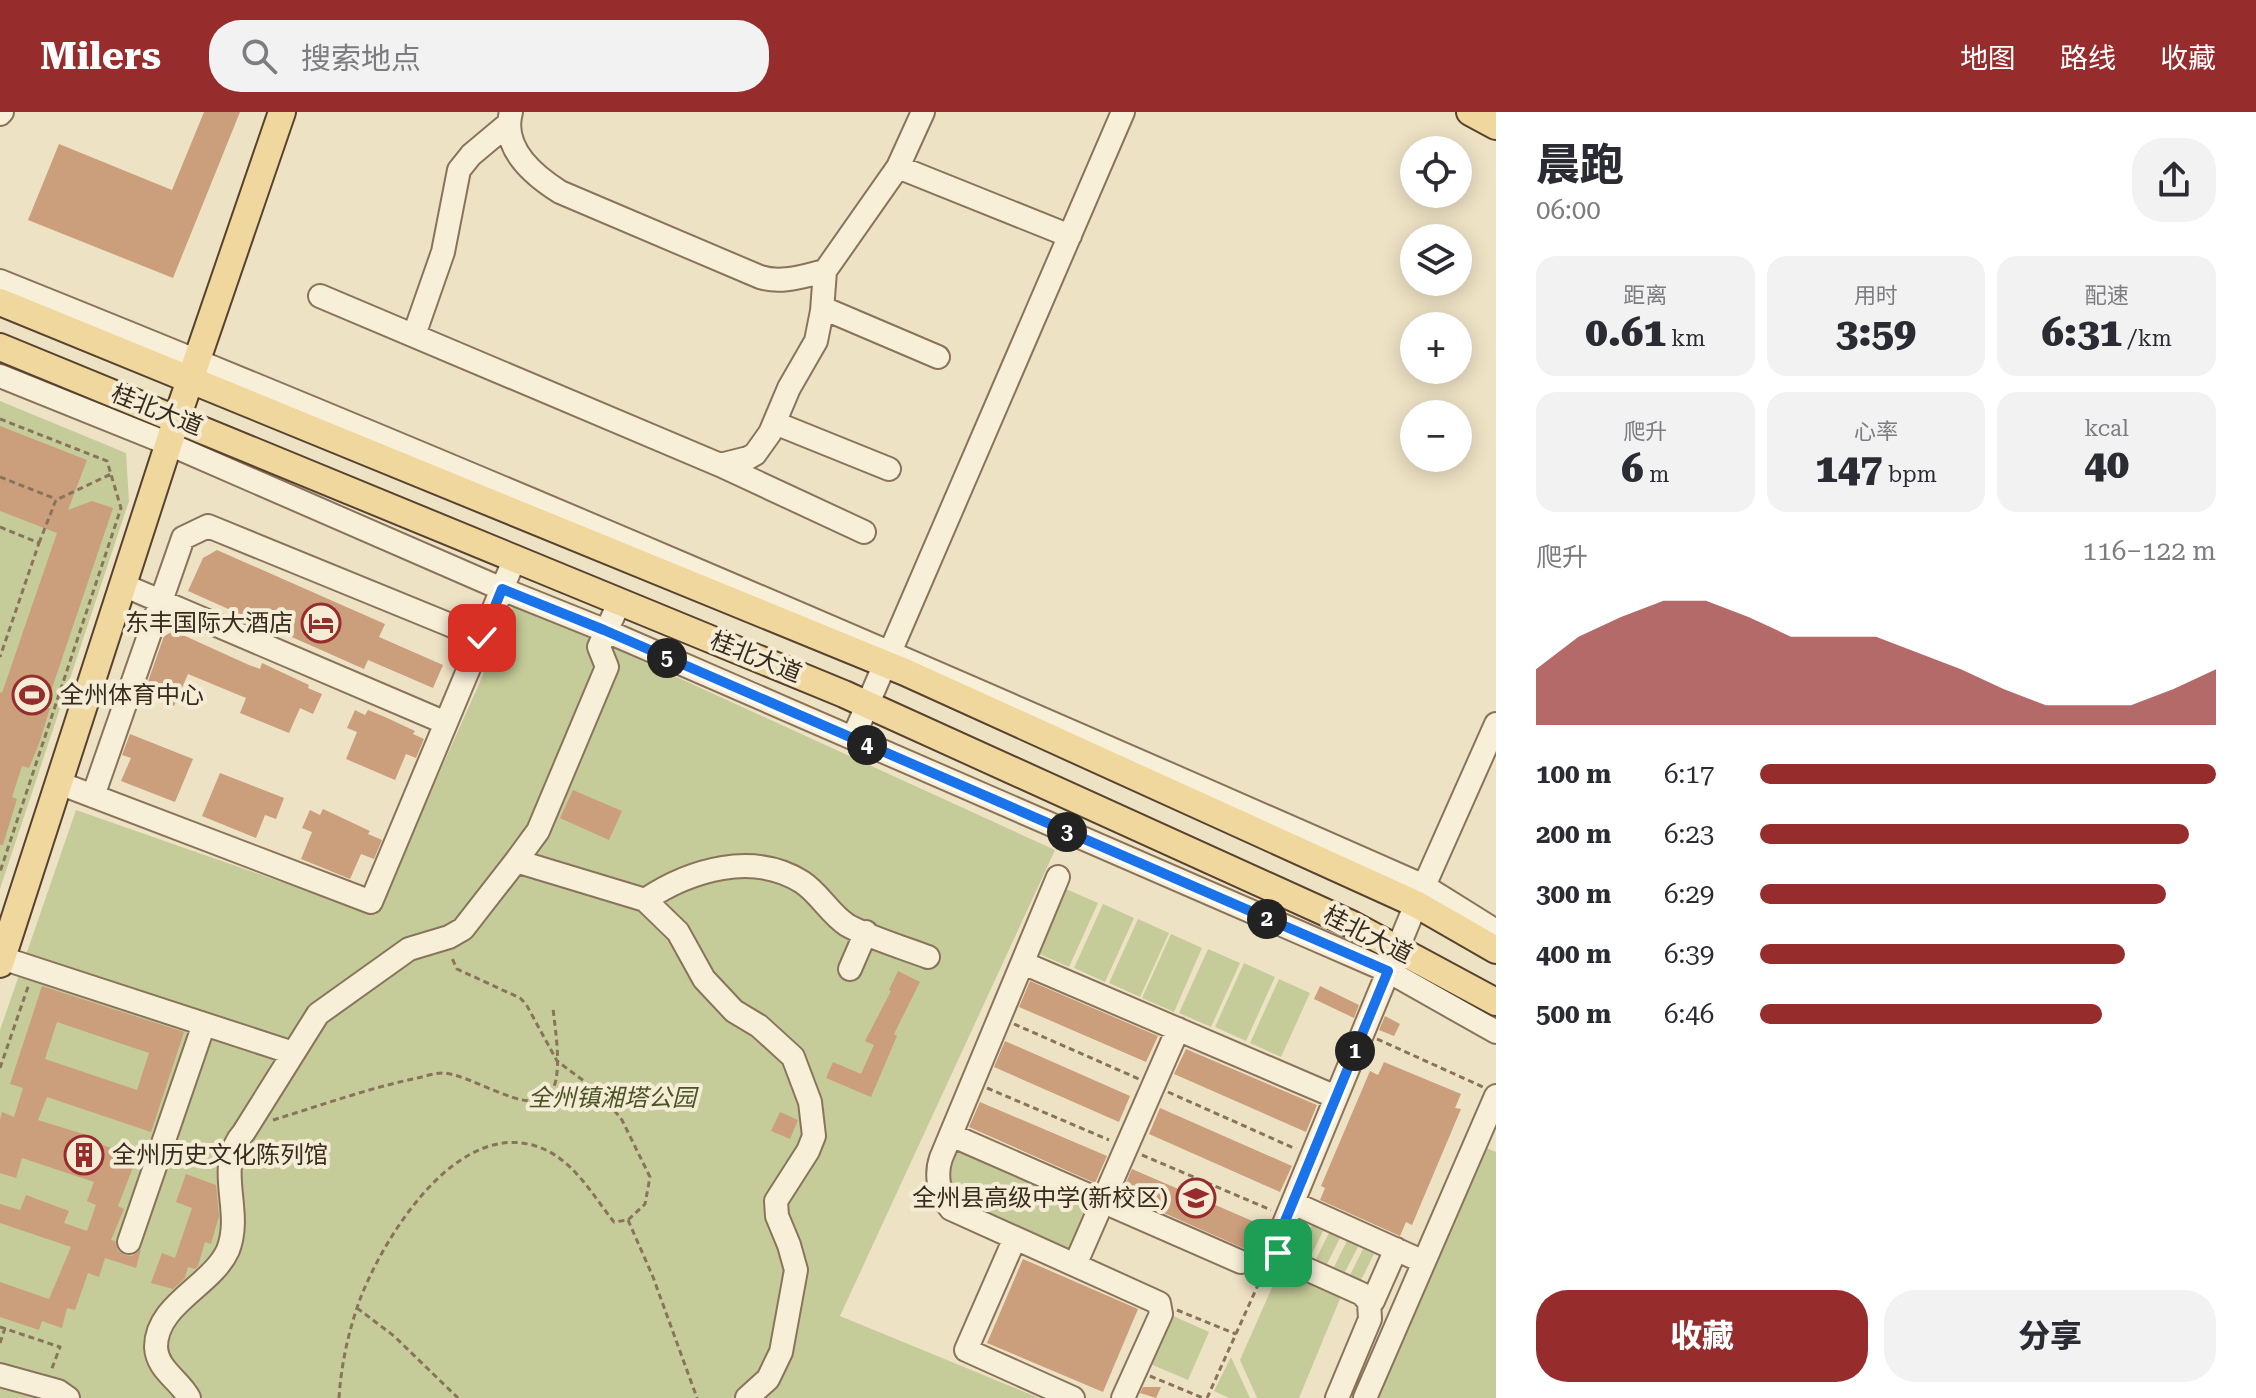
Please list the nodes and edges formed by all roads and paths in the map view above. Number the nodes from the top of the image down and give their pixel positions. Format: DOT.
graph roads {
  1 [pos="282,112"];
  2 [pos="923,112"];
  3 [pos="1123,112"];
  4 [pos="1470,112"];
  5 [pos="510,118"];
  6 [pos="1496,126"];
  7 [pos="898,167"];
  8 [pos="1070,236"];
  9 [pos="825,271"];
  10 [pos="0,281"];
  11 [pos="320,296"];
  12 [pos="0,302"];
  13 [pos="823,308"];
  14 [pos="414,335"];
  15 [pos="0,347"];
  16 [pos="938,357"];
  17 [pos="194,369"];
  18 [pos="0,376"];
  19 [pos="177,418"];
  20 [pos="0,419"];
  21 [pos="775,423"];
  22 [pos="169,444"];
  23 [pos="720,465"];
  24 [pos="889,469"];
  25 [pos="111,474"];
  26 [pos="0,477"];
  27 [pos="56,500"];
  28 [pos="0,527"];
  29 [pos="864,532"];
  30 [pos="39,543"];
  31 [pos="515,558"];
  32 [pos="123,585"];
  33 [pos="502,589"];
  34 [pos="620,601"];
  35 [pos="161,602"];
  36 [pos="607,631"];
  37 [pos="482,638"];
  38 [pos="0,657"];
  39 [pos="889,658"];
  40 [pos="868,705"];
  41 [pos="446,723"];
  42 [pos="1496,724"];
  43 [pos="853,738"];
  44 [pos="59,783"];
  45 [pos="93,796"];
  46 [pos="516,861"];
  47 [pos="0,872"];
  48 [pos="1058,877"];
  49 [pos="1420,895"];
  50 [pos="645,900"];
  51 [pos="1496,931"];
  52 [pos="866,932"];
  53 [pos="449,937"];
  54 [pos="1496,950"];
  55 [pos="928,957"];
  56 [pos="1393,960"];
  57 [pos="1,961"];
  58 [pos="1023,963"];
  59 [pos="34,969"];
  60 [pos="850,969"];
  61 [pos="1496,1002"];
  62 [pos="553,1008"];
  63 [pos="204,1024"];
  64 [pos="1178,1029"];
  65 [pos="1496,1032"];
  66 [pos="1363,1033"];
  67 [pos="293,1053"];
  68 [pos="557,1061"];
  69 [pos="0,1068"];
  70 [pos="1489,1091"];
  71 [pos="1336,1097"];
  72 [pos="246,1128"];
  73 [pos="951,1135"];
  74 [pos="1103,1201"];
  75 [pos="1293,1203"];
  76 [pos="628,1220"];
  77 [pos="1015,1238"];
  78 [pos="129,1242"];
  79 [pos="1276,1243"];
  80 [pos="1396,1249"];
  81 [pos="1241,1262"];
  82 [pos="1424,1262"];
  83 [pos="1075,1265"];
  84 [pos="1370,1300"];
  85 [pos="1159,1303"];
  86 [pos="357,1308"];
  87 [pos="1402,1313"];
  88 [pos="2,1327"];
  89 [pos="1236,1334"];
  90 [pos="0,1343"];
  91 [pos="1136,1370"];
  92 [pos="0,1375"];
  93 [pos="45,1388"];
  94 [pos="68,1398"];
  95 [pos="189,1398"];
  96 [pos="339,1398"];
  97 [pos="458,1398"];
  98 [pos="697,1398"];
  99 [pos="747,1398"];
  100 [pos="1073,1398"];
  101 [pos="1123,1398"];
  102 [pos="1205,1398"];
  103 [pos="1337,1398"];
  104 [pos="1365,1398"];
  1 -- 17 [label="main road"];
  2 -- 7 [label="street"];
  3 -- 8 [label="street"];
  4 -- 6 [label="main road"];
  5 -- 9 [label="street"];
  5 -- 14 [label="street"];
  7 -- 8 [label="street"];
  7 -- 9 [label="street"];
  8 -- 39 [label="street"];
  9 -- 13 [label="street"];
  10 -- 17 [label="street"];
  11 -- 14 [label="street"];
  12 -- 17 [label="main road, 桂北大道"];
  13 -- 16 [label="street"];
  13 -- 21 [label="street"];
  14 -- 23 [label="street"];
  15 -- 19 [label="main road, 桂北大道"];
  17 -- 19 [label="main road"];
  17 -- 39 [label="main road, 桂北大道"];
  18 -- 22 [label="street"];
  19 -- 22 [label="main road"];
  19 -- 31 [label="main road, 桂北大道"];
  20 -- 25 [label="path"];
  21 -- 23 [label="street"];
  21 -- 24 [label="street"];
  22 -- 32 [label="main road"];
  22 -- 33 [label="street"];
  23 -- 29 [label="street"];
  25 -- 27 [label="path"];
  25 -- 47 [label="path"];
  26 -- 27 [label="path"];
  27 -- 30 [label="path"];
  28 -- 30 [label="path"];
  30 -- 38 [label="path"];
  31 -- 33 [label="street"];
  31 -- 34 [label="main road, 桂北大道"];
  32 -- 35 [label="street"];
  32 -- 44 [label="main road"];
  33 -- 36 [label="street"];
  33 -- 37 [label="street"];
  34 -- 36 [label="street"];
  34 -- 40 [label="main road, 桂北大道"];
  35 -- 37 [label="street"];
  35 -- 41 [label="street"];
  35 -- 45 [label="street"];
  36 -- 43 [label="street"];
  36 -- 46 [label="street"];
  37 -- 41 [label="street"];
  39 -- 40 [label="street"];
  39 -- 49 [label="main road, 桂北大道"];
  40 -- 43 [label="street"];
  40 -- 56 [label="main road, 桂北大道"];
  41 -- 45 [label="street"];
  42 -- 49 [label="street"];
  43 -- 56 [label="street"];
  44 -- 45 [label="street"];
  44 -- 57 [label="main road"];
  46 -- 50 [label="street"];
  46 -- 53 [label="street"];
  48 -- 58 [label="street"];
  49 -- 51 [label="street"];
  49 -- 54 [label="main road, 桂北大道"];
  49 -- 56 [label="street"];
  50 -- 52 [label="street"];
  50 -- 99 [label="street"];
  52 -- 55 [label="street"];
  52 -- 60 [label="street"];
  53 -- 67 [label="street"];
  53 -- 68 [label="path"];
  56 -- 61 [label="main road, 桂北大道"];
  56 -- 65 [label="street"];
  56 -- 66 [label="street"];
  57 -- 59 [label="street"];
  58 -- 64 [label="street"];
  58 -- 73 [label="street"];
  59 -- 63 [label="street"];
  59 -- 69 [label="path"];
  62 -- 68 [label="path"];
  63 -- 67 [label="street"];
  63 -- 78 [label="street"];
  64 -- 71 [label="street"];
  64 -- 74 [label="street"];
  66 -- 70 [label="path"];
  66 -- 71 [label="street"];
  67 -- 72 [label="street"];
  68 -- 72 [label="path"];
  68 -- 76 [label="path"];
  70 -- 82 [label="street"];
  71 -- 75 [label="street"];
  72 -- 95 [label="street"];
  73 -- 74 [label="street"];
  73 -- 77 [label="street"];
  74 -- 81 [label="street"];
  74 -- 83 [label="street"];
  75 -- 79 [label="street"];
  75 -- 80 [label="street"];
  76 -- 86 [label="path"];
  76 -- 98 [label="path"];
  77 -- 83 [label="street"];
  77 -- 100 [label="street"];
  79 -- 84 [label="street"];
  79 -- 89 [label="path"];
  80 -- 82 [label="street"];
  80 -- 84 [label="street"];
  82 -- 87 [label="street"];
  83 -- 85 [label="street"];
  84 -- 87 [label="street"];
  84 -- 103 [label="street"];
  85 -- 89 [label="path"];
  85 -- 91 [label="street"];
  86 -- 96 [label="path"];
  86 -- 97 [label="path"];
  87 -- 104 [label="street"];
  88 -- 90 [label="path"];
  88 -- 93 [label="path"];
  89 -- 102 [label="path"];
  91 -- 101 [label="street"];
  91 -- 102 [label="path"];
  92 -- 93 [label="street"];
  93 -- 94 [label="street"];
}
